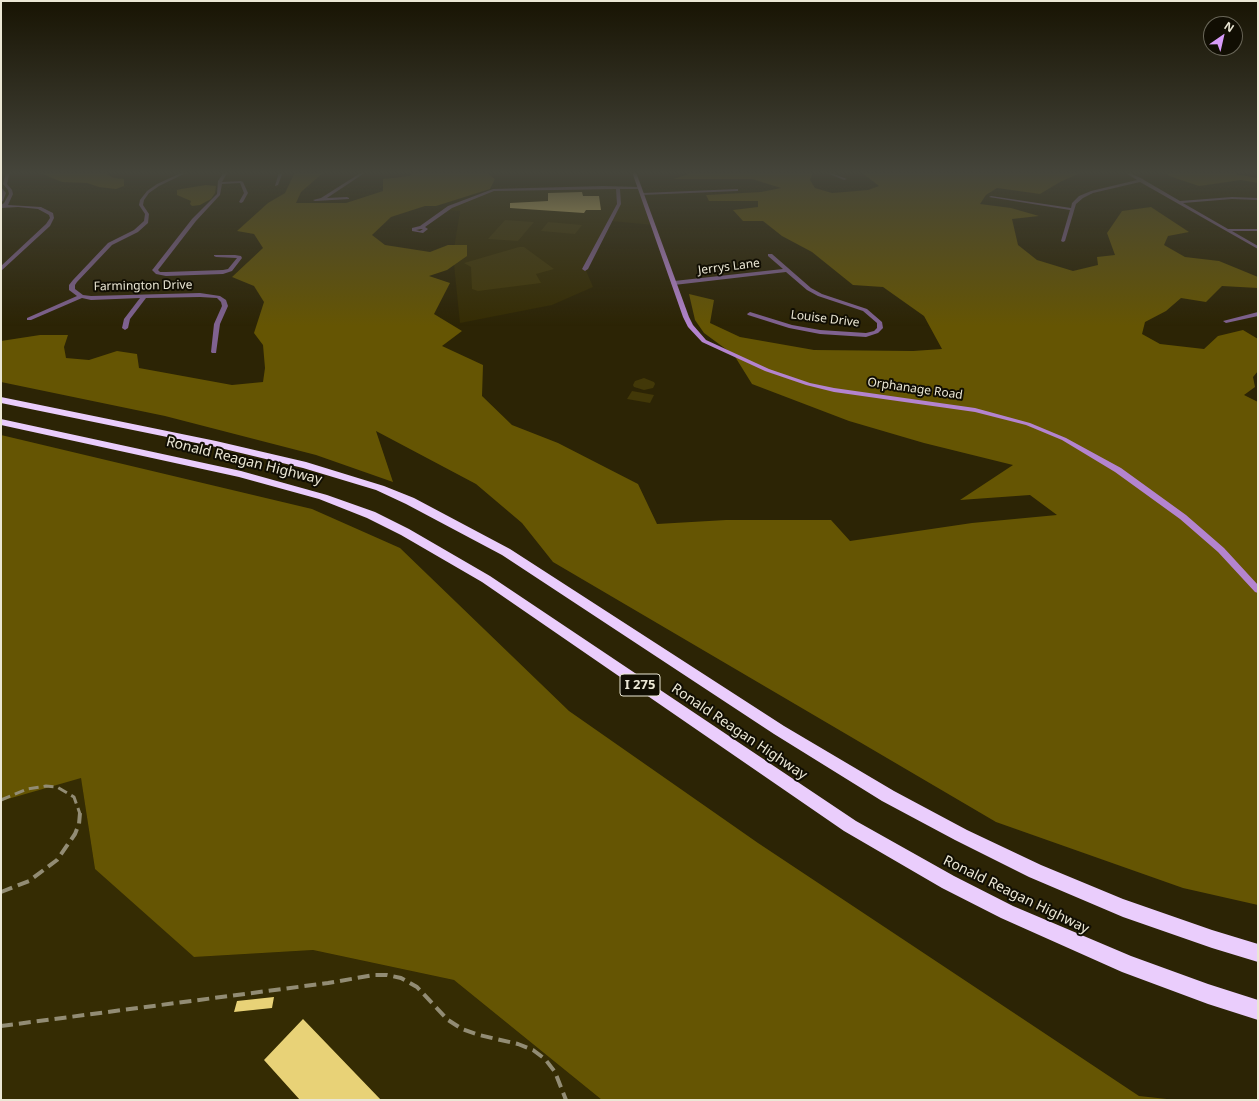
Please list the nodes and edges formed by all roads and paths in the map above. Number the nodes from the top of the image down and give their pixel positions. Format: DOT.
graph roads {
  1 [pos="49,223"];
  2 [pos="145,223"];
  3 [pos="191,223"];
  4 [pos="427,223"];
  5 [pos="605,223"];
  6 [pos="610,223"];
  7 [pos="653,223"];
  8 [pos="1068,223"];
  9 [pos="1216,223"];
  10 [pos="422,227"];
  11 [pos="1227,230"];
  12 [pos="1258,230"];
  13 [pos="1063,241"];
  14 [pos="1258,248"];
  15 [pos="770,255"];
  16 [pos="216,256"];
  17 [pos="1,269"];
  18 [pos="787,270"];
  19 [pos="674,283"];
  20 [pos="80,296"];
  21 [pos="144,297"];
  22 [pos="750,314"];
  23 [pos="1258,314"];
  24 [pos="29,319"];
  25 [pos="1226,321"];
  26 [pos="125,328"];
  27 [pos="214,352"];
  28 [pos="1,400"];
  29 [pos="1,422"];
  30 [pos="1258,590"];
  31 [pos="1258,953"];
  32 [pos="1258,1010"];
  1 -- 17 [label="street"];
  2 -- 20 [label="street, Farmington Drive"];
  3 -- 16 [label="street"];
  4 -- 10 [label="street"];
  5 -- 6 [label="street"];
  7 -- 19 [label="main road, Orphanage Road"];
  8 -- 13 [label="street"];
  9 -- 11 [label="street"];
  11 -- 12 [label="street"];
  11 -- 14 [label="street"];
  15 -- 18 [label="street, Louise Drive"];
  18 -- 19 [label="street, Jerrys Lane"];
  18 -- 22 [label="street, Louise Drive"];
  19 -- 30 [label="main road, Orphanage Road"];
  20 -- 21 [label="street, Farmington Drive"];
  20 -- 24 [label="street"];
  21 -- 26 [label="street"];
  21 -- 27 [label="street, Farmington Drive"];
  23 -- 25 [label="street"];
  28 -- 31 [label="highway, Ronald Reagan Highway / I 275"];
  29 -- 32 [label="highway, Ronald Reagan Highway / I 275"];
}
